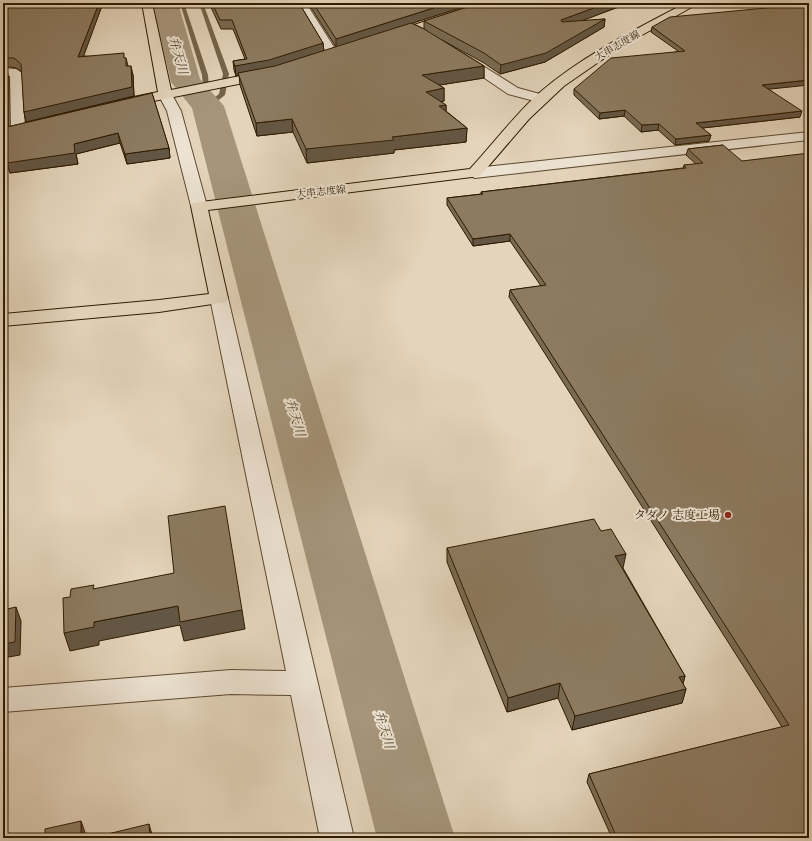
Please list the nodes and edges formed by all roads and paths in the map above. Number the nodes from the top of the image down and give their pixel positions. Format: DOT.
graph roads {
  1 [pos="147,3"];
  2 [pos="301,3"];
  3 [pos="491,3"];
  4 [pos="694,3"];
  5 [pos="411,29"];
  6 [pos="429,37"];
  7 [pos="382,38"];
  8 [pos="448,48"];
  9 [pos="347,50"];
  10 [pos="332,55"];
  11 [pos="319,59"];
  12 [pos="3,72"];
  13 [pos="279,72"];
  14 [pos="165,94"];
  15 [pos="542,99"];
  16 [pos="112,106"];
  17 [pos="33,126"];
  18 [pos="18,129"];
  19 [pos="3,133"];
  20 [pos="809,136"];
  21 [pos="475,173"];
  22 [pos="199,206"];
  23 [pos="219,298"];
  24 [pos="3,320"];
  25 [pos="304,683"];
  26 [pos="3,700"];
  27 [pos="337,838"];
  1 -- 14 [label="main road"];
  2 -- 10 [label="street"];
  3 -- 5 [label="main road"];
  4 -- 15 [label="main road, 大串志度線"];
  5 -- 6 [label="street"];
  5 -- 7 [label="main road"];
  8 -- 15 [label="street"];
  9 -- 10 [label="main road"];
  10 -- 11 [label="main road"];
  12 -- 18 [label="street"];
  13 -- 14 [label="main road"];
  14 -- 16 [label="main road"];
  14 -- 22 [label="street"];
  15 -- 21 [label="main road, 大串志度線"];
  17 -- 18 [label="main road"];
  18 -- 19 [label="main road"];
  20 -- 21 [label="street"];
  21 -- 22 [label="main road, 大串志度線"];
  22 -- 23 [label="main road"];
  23 -- 24 [label="main road"];
  23 -- 25 [label="street"];
  25 -- 26 [label="street"];
  25 -- 27 [label="street"];
}
